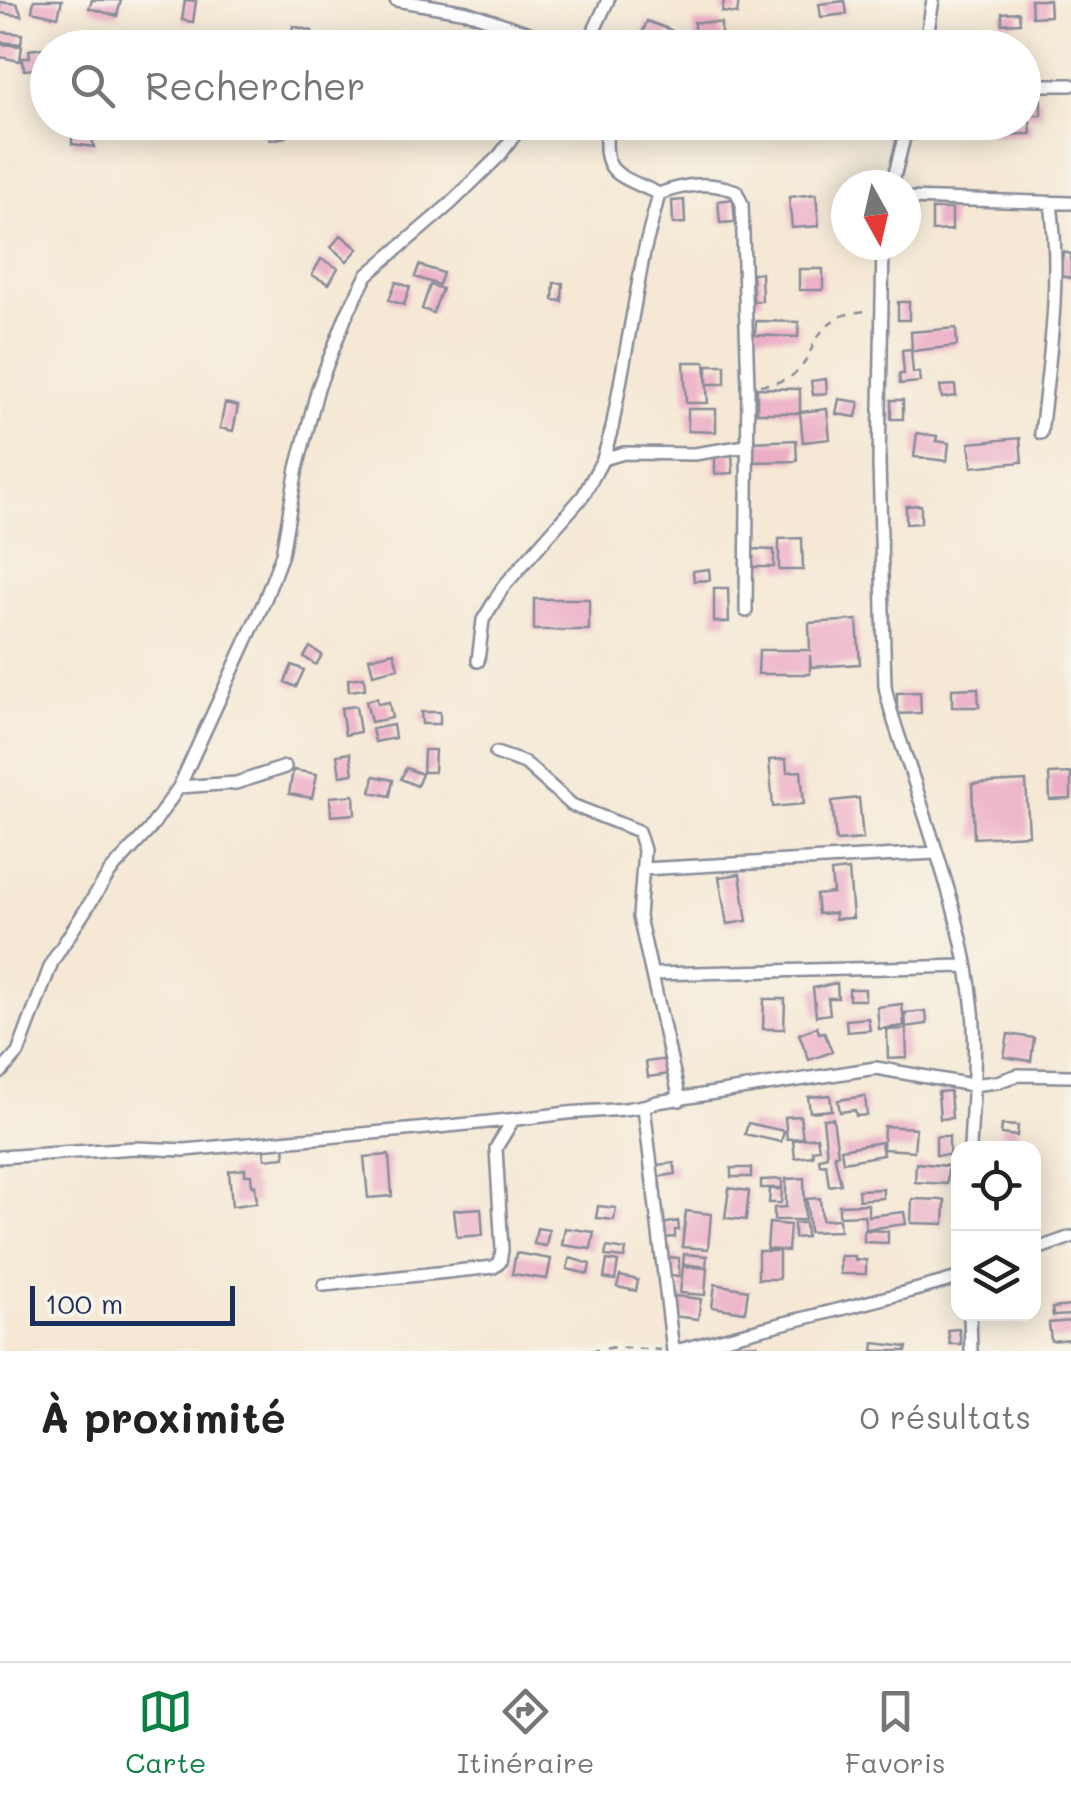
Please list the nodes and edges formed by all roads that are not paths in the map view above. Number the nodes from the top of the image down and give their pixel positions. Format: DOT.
graph roads {
  1 [pos="396,0"];
  2 [pos="608,0"];
  3 [pos="933,0"];
  4 [pos="520,30"];
  5 [pos="594,30"];
  6 [pos="928,30"];
  7 [pos="1041,85"];
  8 [pos="1071,85"];
  9 [pos="511,140"];
  10 [pos="606,140"];
  11 [pos="903,140"];
  12 [pos="896,170"];
  13 [pos="658,194"];
  14 [pos="921,199"];
  15 [pos="1051,203"];
  16 [pos="1071,203"];
  17 [pos="883,260"];
  18 [pos="1042,432"];
  19 [pos="746,446"];
  20 [pos="603,458"];
  21 [pos="746,611"];
  22 [pos="478,661"];
  23 [pos="496,753"];
  24 [pos="285,768"];
  25 [pos="179,786"];
  26 [pos="935,853"];
  27 [pos="643,869"];
  28 [pos="965,966"];
  29 [pos="654,974"];
  30 [pos="0,1073"];
  31 [pos="1071,1076"];
  32 [pos="972,1085"];
  33 [pos="680,1100"];
  34 [pos="644,1107"];
  35 [pos="513,1120"];
  36 [pos="970,1141"];
  37 [pos="0,1157"];
  38 [pos="1071,1237"];
  39 [pos="1041,1248"];
  40 [pos="951,1280"];
  41 [pos="324,1285"];
  42 [pos="970,1321"];
  43 [pos="672,1351"];
  44 [pos="971,1351"];
  1 -- 4 [label="street"];
  2 -- 5 [label="street"];
  3 -- 6 [label="street"];
  7 -- 8 [label="street"];
  9 -- 25 [label="street"];
  10 -- 13 [label="street"];
  11 -- 12 [label="street"];
  13 -- 19 [label="street"];
  13 -- 20 [label="street"];
  14 -- 15 [label="street"];
  15 -- 16 [label="street"];
  15 -- 18 [label="street"];
  17 -- 26 [label="street"];
  19 -- 20 [label="street"];
  19 -- 21 [label="street"];
  20 -- 22 [label="street"];
  23 -- 27 [label="street"];
  24 -- 25 [label="street"];
  25 -- 30 [label="street"];
  26 -- 27 [label="street"];
  26 -- 28 [label="street"];
  27 -- 29 [label="street"];
  28 -- 29 [label="street"];
  28 -- 32 [label="street"];
  29 -- 33 [label="street"];
  31 -- 32 [label="street"];
  32 -- 33 [label="street"];
  32 -- 36 [label="street"];
  33 -- 34 [label="street"];
  34 -- 35 [label="street"];
  34 -- 43 [label="street"];
  35 -- 37 [label="street"];
  35 -- 41 [label="street"];
  38 -- 39 [label="street"];
  40 -- 43 [label="street"];
  42 -- 44 [label="street"];
}
